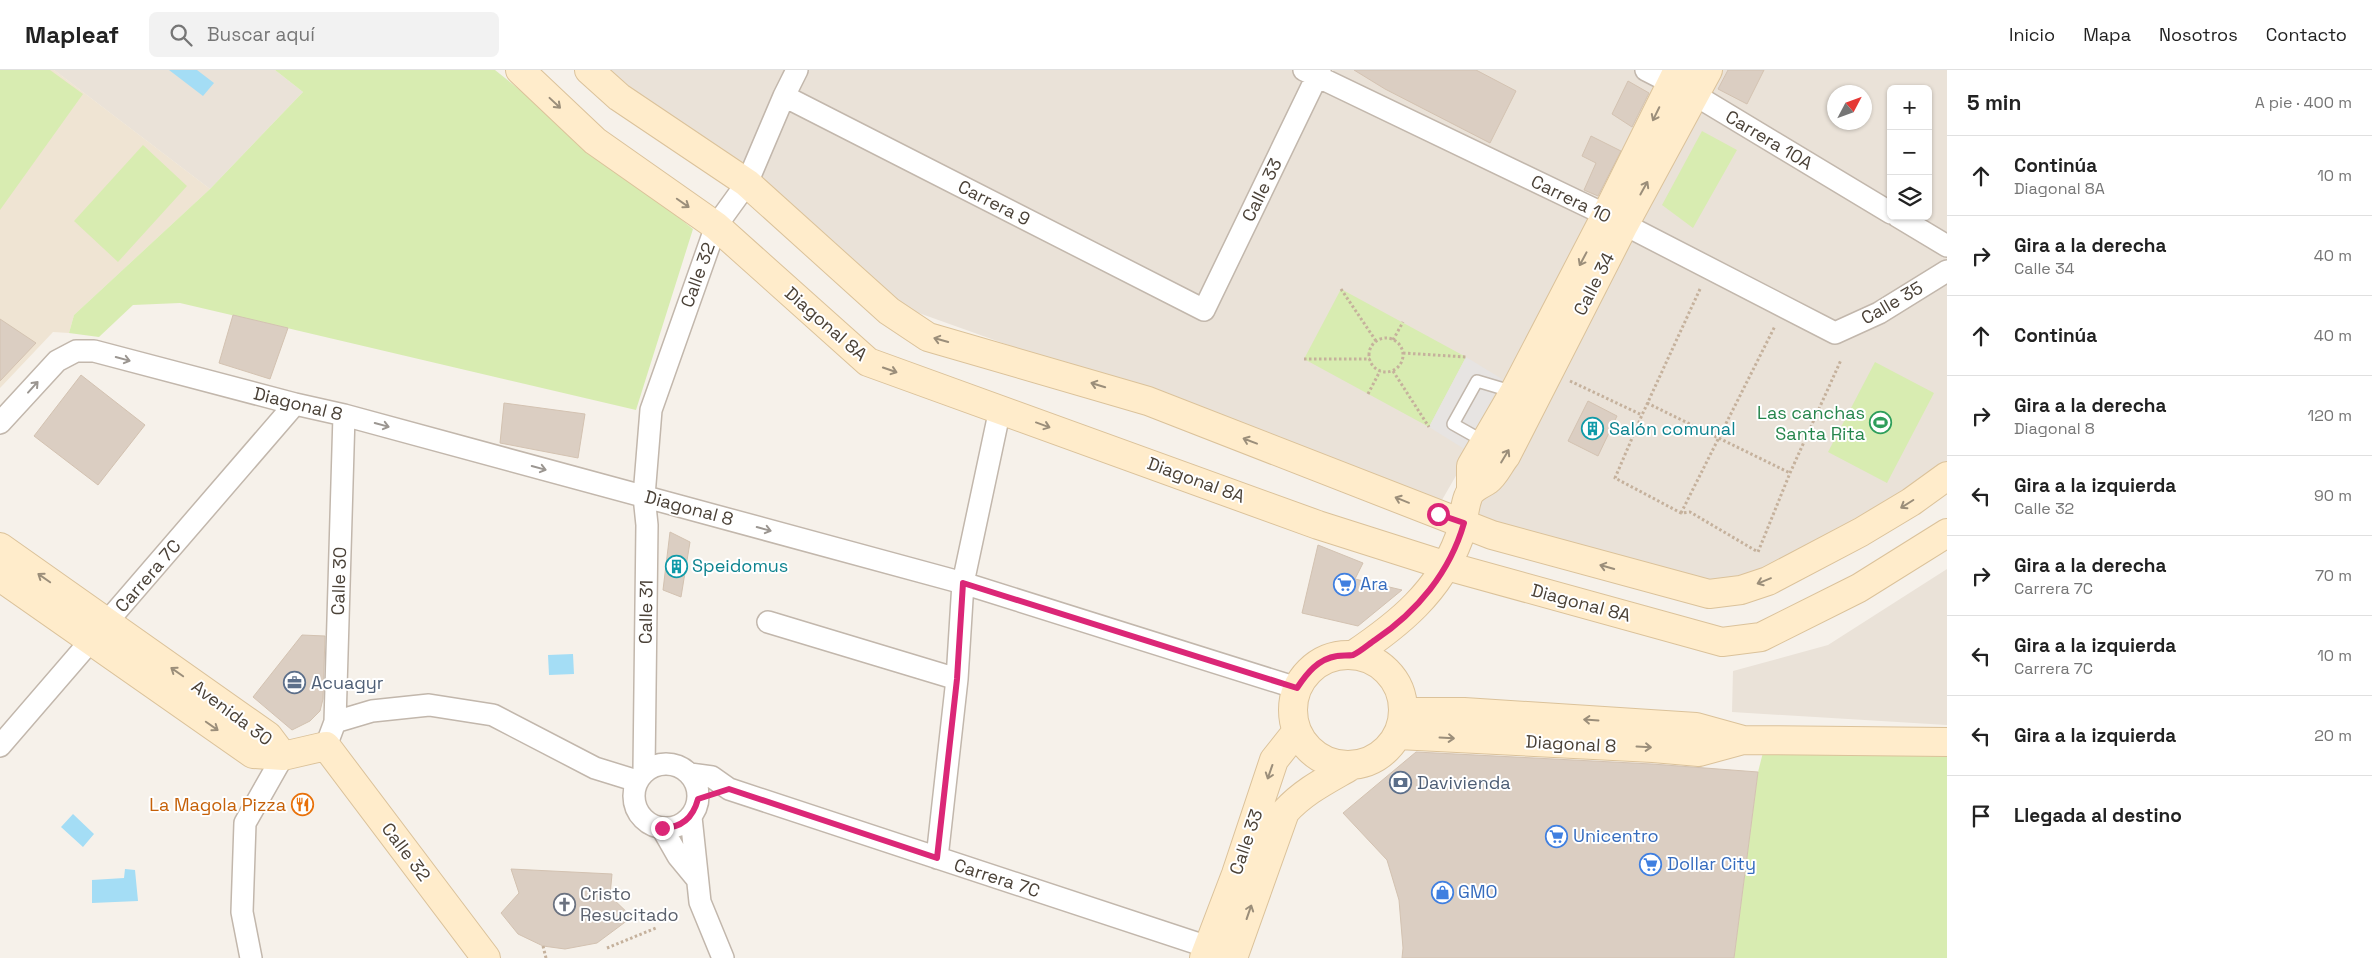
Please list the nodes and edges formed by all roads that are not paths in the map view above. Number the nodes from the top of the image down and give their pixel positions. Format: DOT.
graph roads {
  1 [pos="520,70"];
  2 [pos="589,70"];
  3 [pos="797,70"];
  4 [pos="1646,70"];
  5 [pos="1708,70"];
  6 [pos="1313,72"];
  7 [pos="1674,76"];
  8 [pos="1695,95"];
  9 [pos="784,96"];
  10 [pos="747,183"];
  11 [pos="1887,210"];
  12 [pos="1615,220"];
  13 [pos="1904,220"];
  14 [pos="716,226"];
  15 [pos="1947,246"];
  16 [pos="1947,271"];
  17 [pos="1204,310"];
  18 [pos="1835,333"];
  19 [pos="1514,392"];
  20 [pos="295,404"];
  21 [pos="1000,409"];
  22 [pos="344,415"];
  23 [pos="0,423"];
  24 [pos="1485,442"];
  25 [pos="1947,476"];
  26 [pos="1472,490"];
  27 [pos="644,496"];
  28 [pos="1464,523"];
  29 [pos="1947,533"];
  30 [pos="0,546"];
  31 [pos="1447,566"];
  32 [pos="0,577"];
  33 [pos="963,583"];
  34 [pos="768,622"];
  35 [pos="1393,628"];
  36 [pos="99,633"];
  37 [pos="1353,655"];
  38 [pos="1386,670"];
  39 [pos="957,679"];
  40 [pos="1297,688"];
  41 [pos="1401,723"];
  42 [pos="644,728"];
  43 [pos="1297,731"];
  44 [pos="331,734"];
  45 [pos="1947,742"];
  46 [pos="0,746"];
  47 [pos="283,756"];
  48 [pos="672,764"];
  49 [pos="1351,766"];
  50 [pos="595,768"];
  51 [pos="690,774"];
  52 [pos="640,776"];
  53 [pos="729,789"];
  54 [pos="695,808"];
  55 [pos="639,813"];
  56 [pos="662,828"];
  57 [pos="937,858"];
  58 [pos="697,879"];
  59 [pos="1206,953"];
  60 [pos="251,958"];
  61 [pos="486,958"];
  62 [pos="723,958"];
  63 [pos="1233,958"];
  1 -- 14 [label="street, Diagonal 8A, one-way"];
  2 -- 10 [label="street"];
  3 -- 9 [label="street, Calle 32"];
  4 -- 7 [label="street, Carrera 10A"];
  5 -- 8 [label="street, Calle 34"];
  6 -- 12 [label="street, Carrera 10"];
  6 -- 17 [label="street, Calle 33"];
  7 -- 8 [label="street, Carrera 10A"];
  7 -- 12 [label="street, Calle 34, one-way"];
  8 -- 11 [label="street, Carrera 10A"];
  12 -- 8 [label="street, Calle 34, one-way"];
  9 -- 10 [label="street, Calle 32"];
  9 -- 17 [label="street, Carrera 9"];
  10 -- 14 [label="street, Calle 32"];
  28 -- 10 [label="street, one-way"];
  12 -- 18 [label="street, Carrera 10"];
  12 -- 19 [label="street, Calle 34, one-way"];
  26 -- 12 [label="street, Calle 34, one-way"];
  13 -- 15 [label="street"];
  14 -- 21 [label="street, Diagonal 8A, one-way"];
  14 -- 27 [label="street, Calle 32"];
  16 -- 18 [label="street, Calle 35"];
  19 -- 24 [label="street, Calle 34"];
  19 -- 24 [label="lane"];
  20 -- 22 [label="street, Diagonal 8"];
  23 -- 20 [label="street, Diagonal 8, one-way"];
  20 -- 36 [label="street, Carrera 7C"];
  21 -- 31 [label="street, Diagonal 8A, one-way"];
  21 -- 33 [label="street"];
  22 -- 27 [label="street, Diagonal 8, one-way"];
  22 -- 44 [label="street, Calle 30"];
  24 -- 26 [label="street, Calle 34"];
  25 -- 28 [label="street, one-way"];
  26 -- 28 [label="street, Calle 34"];
  27 -- 33 [label="street, Diagonal 8, one-way"];
  27 -- 42 [label="street, Calle 31"];
  28 -- 31 [label="street, Calle 34"];
  29 -- 31 [label="street, Diagonal 8A"];
  36 -- 30 [label="street, Avenida 30, one-way"];
  31 -- 35 [label="street, Calle 34"];
  32 -- 36 [label="street, Avenida 30"];
  33 -- 39 [label="street"];
  33 -- 40 [label="street, Diagonal 8"];
  34 -- 39 [label="street"];
  35 -- 37 [label="street, Calle 34"];
  35 -- 38 [label="street"];
  36 -- 46 [label="street, Carrera 7C"];
  36 -- 47 [label="street, Avenida 30"];
  37 -- 38 [label="street"];
  37 -- 40 [label="street"];
  38 -- 41 [label="street"];
  39 -- 57 [label="street"];
  40 -- 43 [label="street"];
  41 -- 45 [label="street, Diagonal 8"];
  41 -- 49 [label="street"];
  42 -- 48 [label="street"];
  42 -- 52 [label="street, Calle 31"];
  43 -- 49 [label="street"];
  43 -- 59 [label="street, Calle 33, one-way"];
  44 -- 47 [label="street"];
  44 -- 50 [label="street"];
  44 -- 61 [label="street, Calle 32"];
  47 -- 60 [label="street"];
  48 -- 51 [label="street"];
  48 -- 52 [label="street"];
  63 -- 49 [label="street, Calle 33, one-way"];
  50 -- 52 [label="street"];
  50 -- 55 [label="street"];
  51 -- 53 [label="street, Carrera 7C"];
  51 -- 54 [label="street"];
  52 -- 55 [label="street"];
  53 -- 54 [label="street"];
  53 -- 57 [label="street, Carrera 7C"];
  54 -- 56 [label="street"];
  54 -- 58 [label="street"];
  55 -- 56 [label="street"];
  56 -- 58 [label="street"];
  57 -- 59 [label="street, Carrera 7C"];
  58 -- 62 [label="street"];
}
